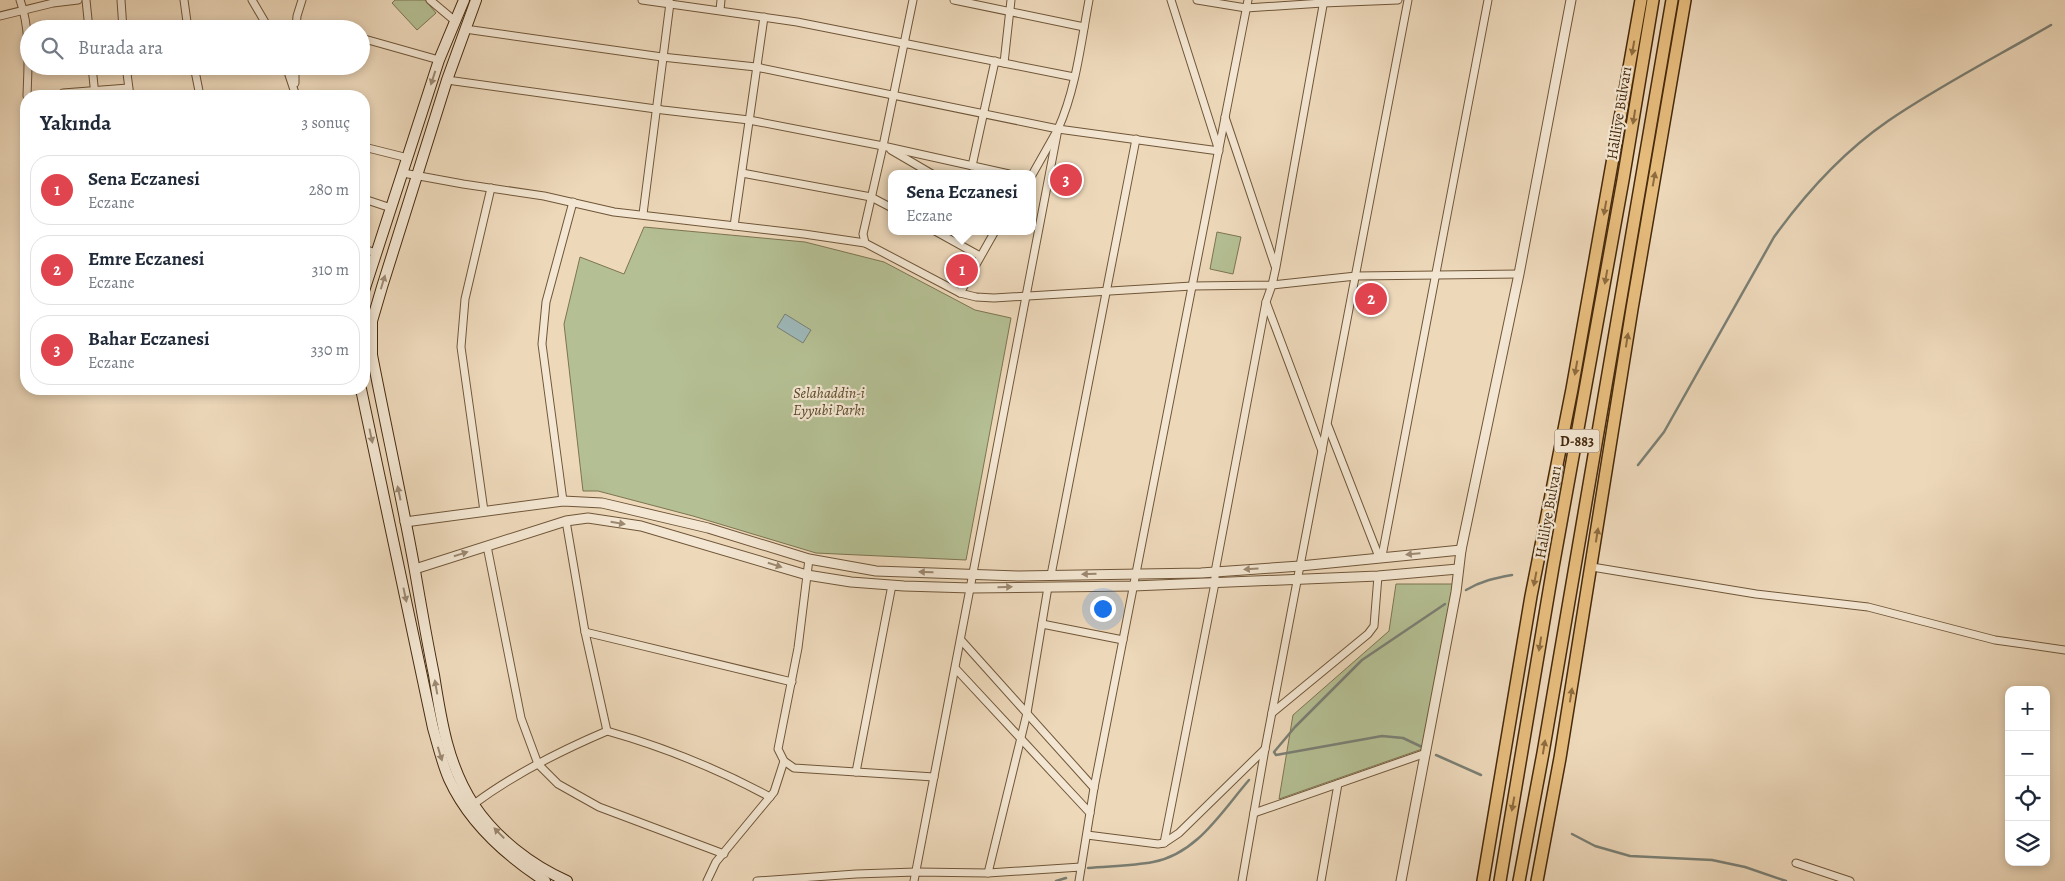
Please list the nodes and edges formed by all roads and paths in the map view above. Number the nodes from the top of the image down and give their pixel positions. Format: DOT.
graph roads {
  1 [pos="20,0"];
  2 [pos="78,0"];
  3 [pos="86,0"];
  4 [pos="121,0"];
  5 [pos="184,0"];
  6 [pos="252,0"];
  7 [pos="302,0"];
  8 [pos="430,0"];
  9 [pos="464,0"];
  10 [pos="476,0"];
  11 [pos="642,0"];
  12 [pos="721,0"];
  13 [pos="913,0"];
  14 [pos="954,0"];
  15 [pos="1011,0"];
  16 [pos="1089,0"];
  17 [pos="1171,0"];
  18 [pos="1197,0"];
  19 [pos="1248,0"];
  20 [pos="1398,0"];
  21 [pos="1408,0"];
  22 [pos="1488,0"];
  23 [pos="1571,0"];
  24 [pos="1641,0"];
  25 [pos="1653,0"];
  26 [pos="1672,0"];
  27 [pos="1685,0"];
  28 [pos="1324,1"];
  29 [pos="670,3"];
  30 [pos="1246,8"];
  31 [pos="24,10"];
  32 [pos="720,10"];
  33 [pos="1010,10"];
  34 [pos="0,16"];
  35 [pos="764,17"];
  36 [pos="25,20"];
  37 [pos="87,20"];
  38 [pos="122,20"];
  39 [pos="187,20"];
  40 [pos="264,20"];
  41 [pos="297,20"];
  42 [pos="455,21"];
  43 [pos="1084,27"];
  44 [pos="465,29"];
  45 [pos="370,41"];
  46 [pos="905,43"];
  47 [pos="662,57"];
  48 [pos="440,60"];
  49 [pos="995,61"];
  50 [pos="1004,63"];
  51 [pos="756,67"];
  52 [pos="27,75"];
  53 [pos="93,75"];
  54 [pos="127,75"];
  55 [pos="196,75"];
  56 [pos="289,75"];
  57 [pos="295,75"];
  58 [pos="1074,77"];
  59 [pos="447,80"];
  60 [pos="128,88"];
  61 [pos="27,90"];
  62 [pos="94,90"];
  63 [pos="114,90"];
  64 [pos="199,90"];
  65 [pos="295,90"];
  66 [pos="296,90"];
  67 [pos="893,94"];
  68 [pos="657,109"];
  69 [pos="984,114"];
  70 [pos="1225,117"];
  71 [pos="750,120"];
  72 [pos="1058,129"];
  73 [pos="1136,139"];
  74 [pos="883,146"];
  75 [pos="370,148"];
  76 [pos="1218,151"];
  77 [pos="408,158"];
  78 [pos="972,166"];
  79 [pos="925,170"];
  80 [pos="990,170"];
  81 [pos="1035,170"];
  82 [pos="403,173"];
  83 [pos="742,173"];
  84 [pos="416,175"];
  85 [pos="491,188"];
  86 [pos="871,197"];
  87 [pos="370,201"];
  88 [pos="573,202"];
  89 [pos="888,206"];
  90 [pos="392,208"];
  91 [pos="643,214"];
  92 [pos="734,226"];
  93 [pos="941,235"];
  94 [pos="993,235"];
  95 [pos="865,243"];
  96 [pos="370,252"];
  97 [pos="376,253"];
  98 [pos="980,256"];
  99 [pos="1276,267"];
  100 [pos="370,272"];
  101 [pos="1434,274"];
  102 [pos="1519,274"];
  103 [pos="1356,276"];
  104 [pos="1272,285"];
  105 [pos="1192,286"];
  106 [pos="1107,292"];
  107 [pos="960,293"];
  108 [pos="1026,296"];
  109 [pos="1266,302"];
  110 [pos="1620,385"];
  111 [pos="1572,389"];
  112 [pos="362,395"];
  113 [pos="1328,426"];
  114 [pos="1323,452"];
  115 [pos="563,501"];
  116 [pos="484,511"];
  117 [pos="566,521"];
  118 [pos="405,522"];
  119 [pos="487,546"];
  120 [pos="1461,550"];
  121 [pos="1380,557"];
  122 [pos="809,559"];
  123 [pos="1300,566"];
  124 [pos="1553,567"];
  125 [pos="1592,567"];
  126 [pos="415,569"];
  127 [pos="1458,569"];
  128 [pos="1573,569"];
  129 [pos="1215,572"];
  130 [pos="972,573"];
  131 [pos="1137,574"];
  132 [pos="807,575"];
  133 [pos="1051,575"];
  134 [pos="1378,576"];
  135 [pos="1298,580"];
  136 [pos="1215,583"];
  137 [pos="892,585"];
  138 [pos="1134,586"];
  139 [pos="1048,587"];
  140 [pos="970,588"];
  141 [pos="1042,624"];
  142 [pos="585,632"];
  143 [pos="961,640"];
  144 [pos="1123,640"];
  145 [pos="2065,650"];
  146 [pos="956,669"];
  147 [pos="792,682"];
  148 [pos="1027,713"];
  149 [pos="1272,713"];
  150 [pos="607,731"];
  151 [pos="1021,738"];
  152 [pos="1265,749"];
  153 [pos="1426,752"];
  154 [pos="784,761"];
  155 [pos="538,764"];
  156 [pos="856,772"];
  157 [pos="934,776"];
  158 [pos="1338,784"];
  159 [pos="1094,788"];
  160 [pos="770,797"];
  161 [pos="474,804"];
  162 [pos="1090,813"];
  163 [pos="1254,813"];
  164 [pos="1087,835"];
  165 [pos="1164,843"];
  166 [pos="724,854"];
  167 [pos="1796,863"];
  168 [pos="1081,867"];
  169 [pos="916,872"];
  170 [pos="988,873"];
  171 [pos="544,881"];
  172 [pos="567,881"];
  173 [pos="707,881"];
  174 [pos="757,881"];
  175 [pos="914,881"];
  176 [pos="1079,881"];
  177 [pos="1242,881"];
  178 [pos="1321,881"];
  179 [pos="1401,881"];
  180 [pos="1483,881"];
  181 [pos="1498,881"];
  182 [pos="1520,881"];
  183 [pos="1537,881"];
  184 [pos="1850,881"];
  1 -- 31 [label="street"];
  2 -- 31 [label="street"];
  3 -- 37 [label="street"];
  4 -- 38 [label="street"];
  5 -- 39 [label="street"];
  6 -- 40 [label="street"];
  7 -- 41 [label="street"];
  8 -- 42 [label="street"];
  9 -- 42 [label="main road"];
  10 -- 44 [label="main road"];
  11 -- 29 [label="street"];
  12 -- 32 [label="street"];
  13 -- 46 [label="street"];
  14 -- 33 [label="street"];
  15 -- 33 [label="street"];
  16 -- 43 [label="street"];
  17 -- 76 [label="street"];
  18 -- 30 [label="street"];
  19 -- 30 [label="street"];
  20 -- 28 [label="street"];
  21 -- 103 [label="street"];
  22 -- 101 [label="street"];
  23 -- 102 [label="street"];
  24 -- 111 [label="highway, one-way"];
  25 -- 124 [label="highway, Haliliye Bulvarı / D-883, one-way"];
  26 -- 128 [label="highway, D-883"];
  110 -- 27 [label="highway, one-way"];
  28 -- 30 [label="street"];
  28 -- 99 [label="street"];
  29 -- 32 [label="street"];
  29 -- 47 [label="street"];
  30 -- 70 [label="street"];
  31 -- 34 [label="street"];
  31 -- 36 [label="street"];
  32 -- 35 [label="street"];
  33 -- 43 [label="street"];
  33 -- 50 [label="street"];
  35 -- 46 [label="street"];
  35 -- 51 [label="street"];
  42 -- 48 [label="main road"];
  43 -- 58 [label="street"];
  44 -- 47 [label="street"];
  44 -- 59 [label="main road"];
  45 -- 48 [label="street"];
  46 -- 49 [label="street"];
  46 -- 67 [label="street"];
  47 -- 51 [label="street"];
  47 -- 68 [label="street"];
  48 -- 77 [label="main road, one-way"];
  49 -- 50 [label="street"];
  49 -- 69 [label="street"];
  50 -- 58 [label="street"];
  51 -- 67 [label="street"];
  51 -- 71 [label="street"];
  52 -- 61 [label="street"];
  53 -- 62 [label="street"];
  54 -- 60 [label="street"];
  55 -- 64 [label="street"];
  56 -- 65 [label="street"];
  57 -- 66 [label="street"];
  58 -- 72 [label="street"];
  59 -- 68 [label="street"];
  59 -- 84 [label="main road"];
  60 -- 63 [label="street"];
  67 -- 69 [label="street"];
  67 -- 74 [label="street"];
  68 -- 71 [label="street"];
  68 -- 91 [label="street"];
  69 -- 72 [label="street"];
  69 -- 78 [label="street"];
  70 -- 76 [label="street"];
  70 -- 99 [label="street"];
  71 -- 74 [label="street"];
  71 -- 83 [label="street"];
  72 -- 73 [label="street"];
  72 -- 81 [label="street"];
  72 -- 108 [label="street"];
  73 -- 76 [label="street"];
  73 -- 106 [label="street"];
  74 -- 78 [label="street"];
  74 -- 79 [label="street"];
  74 -- 86 [label="street"];
  75 -- 77 [label="street"];
  76 -- 105 [label="street"];
  77 -- 82 [label="main road"];
  78 -- 80 [label="street"];
  82 -- 84 [label="street"];
  82 -- 90 [label="main road"];
  83 -- 86 [label="street"];
  83 -- 92 [label="street"];
  84 -- 85 [label="street"];
  118 -- 84 [label="main road, one-way"];
  85 -- 88 [label="street"];
  85 -- 116 [label="street"];
  86 -- 89 [label="street"];
  86 -- 95 [label="street"];
  87 -- 90 [label="street"];
  88 -- 91 [label="street"];
  88 -- 115 [label="street"];
  90 -- 97 [label="main road"];
  91 -- 92 [label="street"];
  92 -- 95 [label="street"];
  93 -- 98 [label="street"];
  94 -- 98 [label="street"];
  95 -- 107 [label="street"];
  96 -- 97 [label="street"];
  97 -- 100 [label="main road"];
  98 -- 107 [label="street"];
  99 -- 104 [label="street"];
  101 -- 102 [label="street"];
  101 -- 103 [label="street"];
  101 -- 121 [label="street"];
  102 -- 120 [label="street"];
  103 -- 104 [label="street"];
  103 -- 113 [label="street"];
  104 -- 105 [label="street"];
  104 -- 109 [label="street"];
  105 -- 106 [label="street"];
  105 -- 131 [label="street"];
  106 -- 108 [label="street"];
  106 -- 133 [label="street"];
  107 -- 108 [label="street"];
  108 -- 130 [label="street"];
  109 -- 114 [label="street"];
  109 -- 129 [label="street"];
  125 -- 110 [label="highway, one-way"];
  110 -- 128 [label="highway"];
  111 -- 124 [label="highway"];
  111 -- 180 [label="highway, one-way"];
  112 -- 171 [label="main road, one-way"];
  113 -- 114 [label="street"];
  113 -- 121 [label="street"];
  114 -- 123 [label="street"];
  115 -- 116 [label="street"];
  115 -- 122 [label="street"];
  116 -- 118 [label="street"];
  117 -- 119 [label="street"];
  117 -- 132 [label="street, one-way"];
  117 -- 142 [label="street"];
  118 -- 126 [label="main road"];
  126 -- 119 [label="street, one-way"];
  119 -- 155 [label="street"];
  120 -- 121 [label="street, one-way"];
  120 -- 127 [label="street"];
  121 -- 123 [label="street"];
  130 -- 122 [label="street, one-way"];
  122 -- 132 [label="street"];
  123 -- 129 [label="street, one-way"];
  123 -- 135 [label="street"];
  124 -- 181 [label="highway, Haliliye Bulvarı / D-883, one-way"];
  125 -- 145 [label="street"];
  183 -- 125 [label="highway, one-way"];
  161 -- 126 [label="main road, one-way"];
  127 -- 134 [label="street"];
  127 -- 153 [label="street"];
  182 -- 128 [label="highway, D-883, one-way"];
  129 -- 131 [label="street"];
  129 -- 136 [label="street"];
  130 -- 133 [label="street"];
  130 -- 140 [label="street"];
  131 -- 133 [label="street, one-way"];
  131 -- 138 [label="street"];
  132 -- 137 [label="street"];
  132 -- 147 [label="street"];
  134 -- 135 [label="street"];
  134 -- 149 [label="street"];
  135 -- 136 [label="street"];
  135 -- 149 [label="street"];
  136 -- 138 [label="street"];
  136 -- 165 [label="street"];
  137 -- 140 [label="street"];
  137 -- 156 [label="street"];
  138 -- 139 [label="street"];
  138 -- 144 [label="street"];
  140 -- 139 [label="street, one-way"];
  139 -- 141 [label="street"];
  140 -- 143 [label="street"];
  141 -- 144 [label="street"];
  141 -- 148 [label="street"];
  142 -- 147 [label="street"];
  142 -- 150 [label="street"];
  143 -- 146 [label="street"];
  143 -- 148 [label="street"];
  144 -- 159 [label="street"];
  146 -- 151 [label="street"];
  146 -- 157 [label="street"];
  147 -- 154 [label="street"];
  148 -- 151 [label="street"];
  148 -- 159 [label="street"];
  149 -- 152 [label="street"];
  150 -- 155 [label="street"];
  150 -- 160 [label="street"];
  151 -- 162 [label="street"];
  151 -- 170 [label="street"];
  152 -- 163 [label="street"];
  152 -- 165 [label="street"];
  153 -- 158 [label="street"];
  153 -- 179 [label="street"];
  154 -- 156 [label="street"];
  154 -- 160 [label="street"];
  155 -- 161 [label="street"];
  155 -- 166 [label="street"];
  156 -- 157 [label="street"];
  157 -- 169 [label="street"];
  158 -- 163 [label="street"];
  158 -- 178 [label="street"];
  159 -- 162 [label="street"];
  160 -- 166 [label="street"];
  172 -- 161 [label="main road, one-way"];
  162 -- 164 [label="street"];
  163 -- 177 [label="street"];
  164 -- 165 [label="street"];
  164 -- 168 [label="street"];
  166 -- 173 [label="street"];
  167 -- 184 [label="street"];
  168 -- 170 [label="street"];
  168 -- 176 [label="street"];
  169 -- 170 [label="street"];
  169 -- 174 [label="street"];
  169 -- 175 [label="street"];
}
